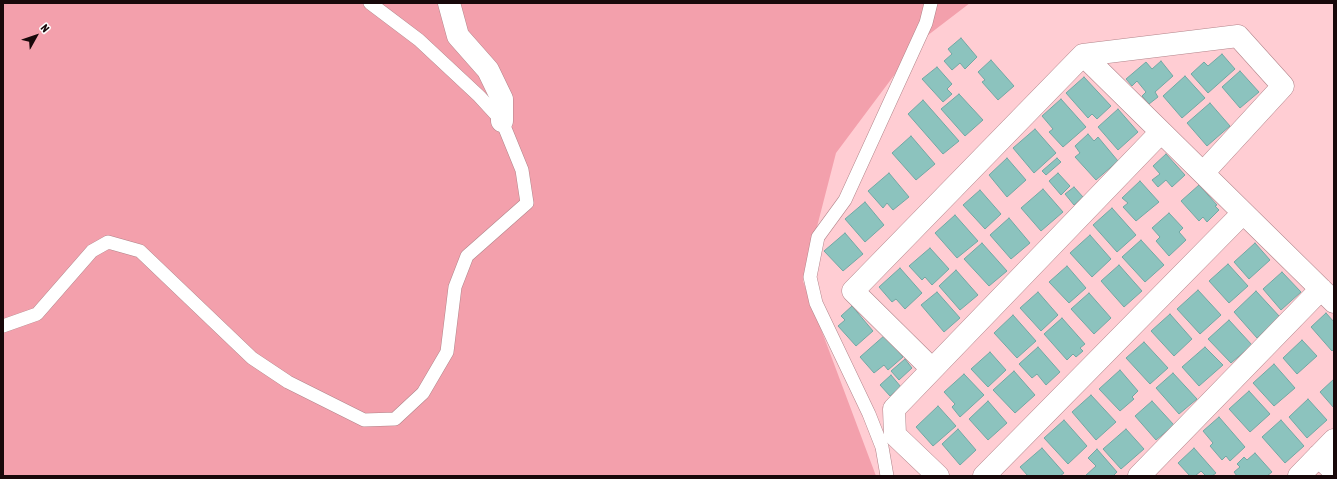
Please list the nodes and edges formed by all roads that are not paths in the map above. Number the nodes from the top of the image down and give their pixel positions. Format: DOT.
graph roads {
  1 [pos="370,3"];
  2 [pos="448,3"];
  3 [pos="931,3"];
  4 [pos="1083,55"];
  5 [pos="502,121"];
  6 [pos="1161,132"];
  7 [pos="1203,173"];
  8 [pos="1243,213"];
  9 [pos="1328,295"];
  10 [pos="3,326"];
  11 [pos="932,369"];
  12 [pos="1334,440"];
  13 [pos="1318,456"];
  14 [pos="1334,471"];
  15 [pos="887,476"];
  16 [pos="938,476"];
  17 [pos="984,476"];
  18 [pos="1139,476"];
  19 [pos="1299,476"];
  1 -- 5 [label="lane"];
  2 -- 5 [label="street"];
  3 -- 15 [label="lane"];
  4 -- 6 [label="street"];
  4 -- 7 [label="street"];
  4 -- 11 [label="street"];
  5 -- 10 [label="lane"];
  6 -- 7 [label="street"];
  6 -- 11 [label="street"];
  7 -- 8 [label="street"];
  8 -- 9 [label="street"];
  8 -- 17 [label="street"];
  9 -- 18 [label="street"];
  11 -- 16 [label="street"];
  12 -- 13 [label="street"];
  13 -- 14 [label="street"];
  13 -- 19 [label="street"];
}
